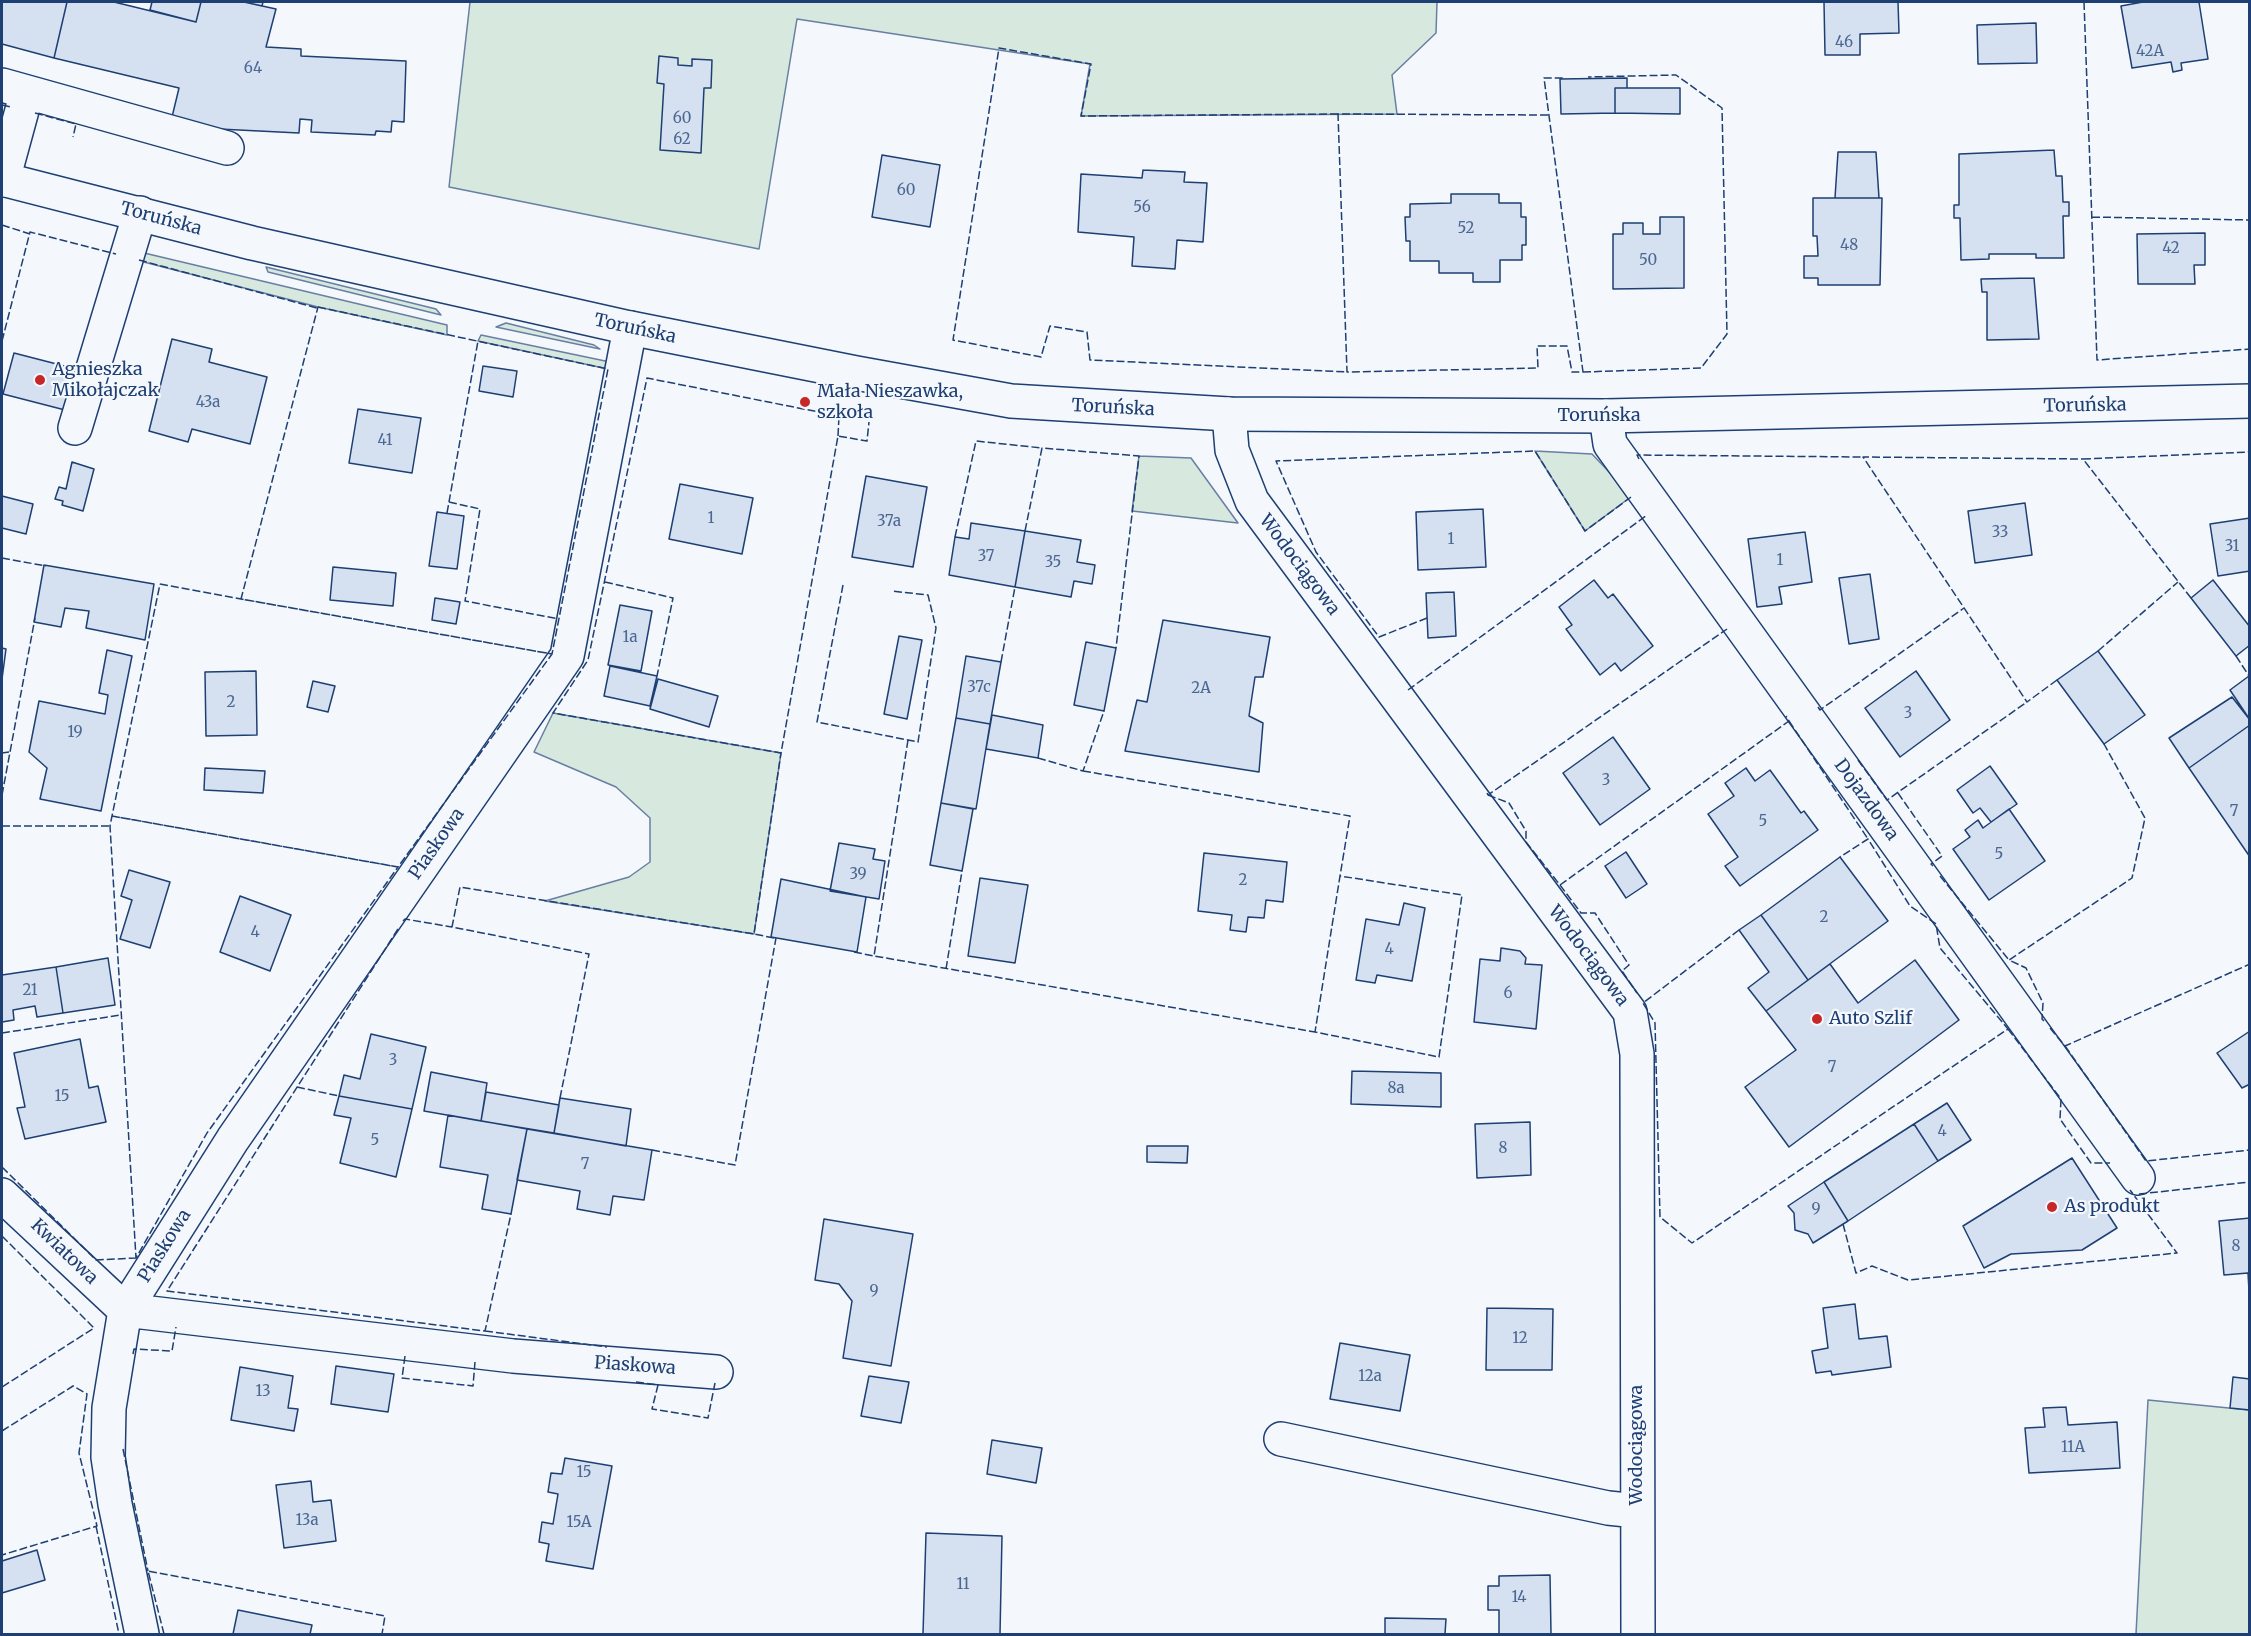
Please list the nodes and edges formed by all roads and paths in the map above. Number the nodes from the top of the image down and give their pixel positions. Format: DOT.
graph roads {
  1 [pos="14,88"];
  2 [pos="227,148"];
  3 [pos="2,180"];
  4 [pos="140,213"];
  5 [pos="630,328"];
  6 [pos="2250,401"];
  7 [pos="1229,414"];
  8 [pos="1606,416"];
  9 [pos="75,428"];
  10 [pos="2138,1178"];
  11 [pos="2,1195"];
  12 [pos="124,1310"];
  13 [pos="716,1372"];
  14 [pos="1281,1439"];
  15 [pos="1637,1511"];
  16 [pos="142,1635"];
  17 [pos="1638,1635"];
  1 -- 2 [label="street"];
  1 -- 3 [label="street"];
  3 -- 4 [label="street, Toruńska"];
  4 -- 5 [label="street, Toruńska"];
  4 -- 9 [label="street"];
  5 -- 7 [label="street, Toruńska"];
  5 -- 12 [label="street, Piaskowa"];
  6 -- 8 [label="street, Toruńska"];
  7 -- 8 [label="street, Toruńska"];
  7 -- 15 [label="street, Wodociągowa"];
  8 -- 10 [label="street, Dojazdowa"];
  11 -- 12 [label="street, Kwiatowa"];
  12 -- 13 [label="street, Piaskowa"];
  12 -- 16 [label="street, Piaskowa"];
  14 -- 15 [label="street"];
  15 -- 17 [label="street, Wodociągowa"];
}
